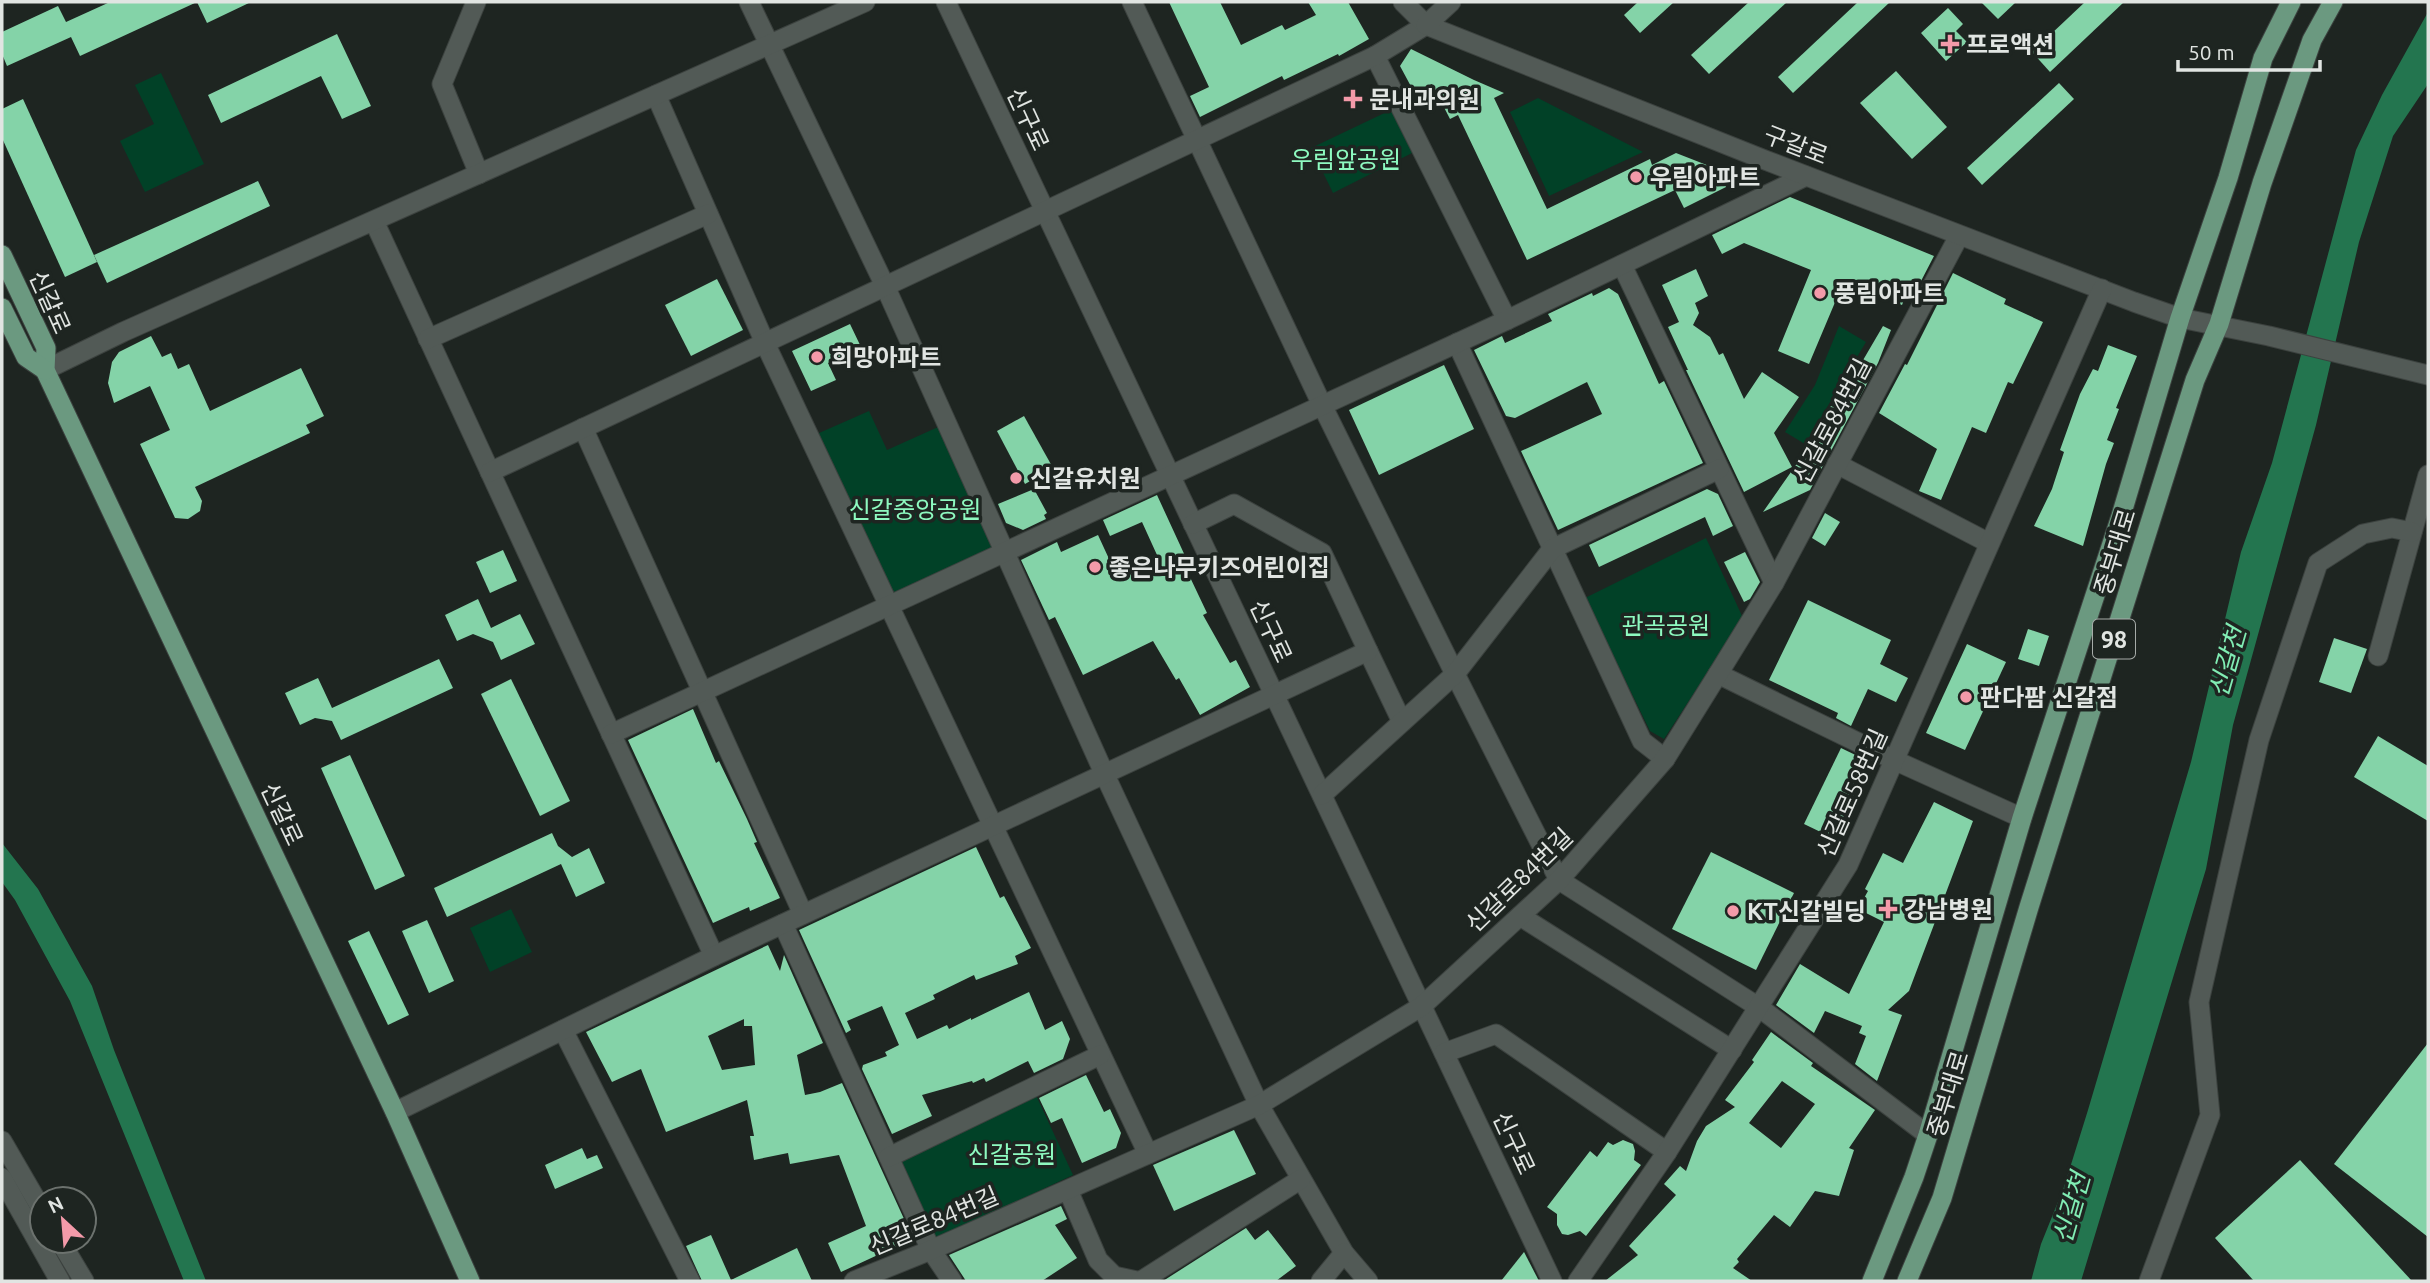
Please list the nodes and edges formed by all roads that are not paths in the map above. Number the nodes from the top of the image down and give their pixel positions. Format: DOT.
graph roads {
  1 [pos="476,2"];
  2 [pos="749,2"];
  3 [pos="865,2"];
  4 [pos="946,2"];
  5 [pos="1132,2"];
  6 [pos="1402,2"];
  7 [pos="1451,2"];
  8 [pos="2291,2"];
  9 [pos="2333,2"];
  10 [pos="1426,25"];
  11 [pos="770,44"];
  12 [pos="1375,56"];
  13 [pos="656,95"];
  14 [pos="1196,140"];
  15 [pos="479,174"];
  16 [pos="1807,176"];
  17 [pos="1045,211"];
  18 [pos="708,214"];
  19 [pos="374,221"];
  20 [pos="1959,236"];
  21 [pos="2,255"];
  22 [pos="1622,265"];
  23 [pos="886,286"];
  24 [pos="2102,289"];
  25 [pos="2,308"];
  26 [pos="2180,318"];
  27 [pos="1507,320"];
  28 [pos="2219,324"];
  29 [pos="428,339"];
  30 [pos="765,343"];
  31 [pos="1458,343"];
  32 [pos="45,370"];
  33 [pos="2420,373"];
  34 [pos="1322,405"];
  35 [pos="583,428"];
  36 [pos="1837,464"];
  37 [pos="1720,469"];
  38 [pos="490,472"];
  39 [pos="2428,475"];
  40 [pos="1171,476"];
  41 [pos="1194,524"];
  42 [pos="2412,532"];
  43 [pos="1989,543"];
  44 [pos="1552,549"];
  45 [pos="1006,552"];
  46 [pos="1773,583"];
  47 [pos="888,607"];
  48 [pos="1368,651"];
  49 [pos="2378,656"];
  50 [pos="1454,674"];
  51 [pos="1718,674"];
  52 [pos="702,692"];
  53 [pos="1274,694"];
  54 [pos="1402,722"];
  55 [pos="611,734"];
  56 [pos="1665,759"];
  57 [pos="1894,760"];
  58 [pos="1104,773"];
  59 [pos="1322,795"];
  60 [pos="2022,818"];
  61 [pos="991,826"];
  62 [pos="1559,880"];
  63 [pos="803,914"];
  64 [pos="1520,916"];
  65 [pos="783,924"];
  66 [pos="714,956"];
  67 [pos="1422,1006"];
  68 [pos="1760,1007"];
  69 [pos="563,1030"];
  70 [pos="1732,1050"];
  71 [pos="1444,1054"];
  72 [pos="1100,1055"];
  73 [pos="1259,1105"];
  74 [pos="395,1112"];
  75 [pos="1928,1135"];
  76 [pos="2,1141"];
  77 [pos="1667,1152"];
  78 [pos="1148,1154"];
  79 [pos="889,1157"];
  80 [pos="2,1178"];
  81 [pos="1301,1179"];
  82 [pos="28,1186"];
  83 [pos="1068,1190"];
  84 [pos="931,1250"];
  85 [pos="1343,1253"];
  86 [pos="68,1255"];
  87 [pos="60,1281"];
  88 [pos="84,1281"];
  89 [pos="470,1281"];
  90 [pos="690,1281"];
  91 [pos="854,1281"];
  92 [pos="952,1281"];
  93 [pos="1139,1281"];
  94 [pos="1321,1281"];
  95 [pos="1368,1281"];
  96 [pos="1552,1281"];
  97 [pos="1578,1281"];
  98 [pos="1872,1281"];
  99 [pos="1907,1281"];
  100 [pos="2149,1281"];
  1 -- 15 [label="street"];
  2 -- 11 [label="street"];
  3 -- 11 [label="street"];
  4 -- 17 [label="street, 신구로"];
  5 -- 14 [label="street"];
  6 -- 10 [label="street, 구갈로"];
  7 -- 10 [label="street"];
  8 -- 26 [label="main road, 중부대로 / 98"];
  9 -- 28 [label="main road, 중부대로 / 98"];
  10 -- 12 [label="street"];
  10 -- 16 [label="street, 구갈로"];
  11 -- 13 [label="street"];
  11 -- 23 [label="street"];
  12 -- 14 [label="street"];
  12 -- 27 [label="street"];
  13 -- 15 [label="street"];
  13 -- 18 [label="street"];
  14 -- 17 [label="street"];
  14 -- 34 [label="street"];
  15 -- 19 [label="street"];
  16 -- 20 [label="street, 구갈로"];
  16 -- 22 [label="street"];
  17 -- 23 [label="street"];
  17 -- 40 [label="street, 신구로"];
  18 -- 29 [label="street"];
  18 -- 30 [label="street"];
  19 -- 29 [label="street"];
  19 -- 32 [label="street"];
  20 -- 24 [label="street, 구갈로"];
  20 -- 36 [label="street, 신갈로84번길"];
  21 -- 32 [label="main road, 신갈로"];
  22 -- 27 [label="street"];
  22 -- 37 [label="street"];
  23 -- 30 [label="street"];
  23 -- 45 [label="street"];
  24 -- 26 [label="street, 구갈로"];
  24 -- 43 [label="street, 신갈로58번길"];
  25 -- 32 [label="main road, 신갈로"];
  26 -- 28 [label="street, 구갈로"];
  26 -- 60 [label="main road, 중부대로 / 98"];
  27 -- 31 [label="street"];
  28 -- 33 [label="street, 구갈로"];
  28 -- 99 [label="main road, 중부대로 / 98"];
  29 -- 38 [label="street"];
  30 -- 35 [label="street"];
  30 -- 47 [label="street"];
  31 -- 34 [label="street"];
  31 -- 44 [label="street"];
  32 -- 74 [label="main road, 신갈로"];
  34 -- 40 [label="street"];
  34 -- 50 [label="street"];
  35 -- 38 [label="street"];
  35 -- 52 [label="street"];
  36 -- 43 [label="street"];
  36 -- 46 [label="street, 신갈로84번길"];
  37 -- 44 [label="street"];
  37 -- 46 [label="street"];
  38 -- 55 [label="street"];
  39 -- 42 [label="street"];
  40 -- 41 [label="street, 신구로"];
  40 -- 45 [label="street"];
  41 -- 48 [label="street"];
  41 -- 53 [label="street, 신구로"];
  42 -- 49 [label="street"];
  42 -- 100 [label="street"];
  43 -- 57 [label="street, 신갈로58번길"];
  44 -- 50 [label="street"];
  44 -- 56 [label="street"];
  45 -- 47 [label="street"];
  45 -- 58 [label="street"];
  46 -- 51 [label="street, 신갈로84번길"];
  47 -- 52 [label="street"];
  47 -- 61 [label="street"];
  48 -- 53 [label="street"];
  48 -- 54 [label="street"];
  50 -- 54 [label="street"];
  50 -- 62 [label="street"];
  51 -- 56 [label="street, 신갈로84번길"];
  51 -- 57 [label="street"];
  52 -- 55 [label="street"];
  52 -- 63 [label="street"];
  53 -- 58 [label="street"];
  53 -- 59 [label="street, 신구로"];
  54 -- 59 [label="street"];
  55 -- 66 [label="street"];
  56 -- 62 [label="street, 신갈로84번길"];
  57 -- 60 [label="street"];
  57 -- 68 [label="street, 신갈로58번길"];
  58 -- 61 [label="street"];
  58 -- 73 [label="street"];
  59 -- 67 [label="street, 신구로"];
  60 -- 75 [label="main road, 중부대로 / 98"];
  61 -- 63 [label="street"];
  61 -- 72 [label="street"];
  62 -- 64 [label="street, 신갈로84번길"];
  62 -- 68 [label="street"];
  63 -- 65 [label="street"];
  64 -- 67 [label="street, 신갈로84번길"];
  64 -- 70 [label="street"];
  65 -- 66 [label="street"];
  65 -- 79 [label="street"];
  66 -- 69 [label="street"];
  67 -- 71 [label="street, 신구로"];
  67 -- 73 [label="street, 신갈로84번길"];
  68 -- 70 [label="street, 신갈로58번길"];
  68 -- 75 [label="street"];
  69 -- 74 [label="street"];
  69 -- 90 [label="street"];
  70 -- 77 [label="street, 신갈로58번길"];
  71 -- 77 [label="street"];
  71 -- 96 [label="street, 신구로"];
  72 -- 78 [label="street"];
  72 -- 79 [label="street"];
  73 -- 78 [label="street, 신갈로84번길"];
  73 -- 81 [label="street"];
  74 -- 89 [label="main road, 신갈로"];
  75 -- 98 [label="main road, 중부대로 / 98"];
  76 -- 82 [label="street"];
  77 -- 97 [label="street, 신갈로58번길"];
  78 -- 83 [label="street, 신갈로84번길"];
  79 -- 84 [label="street"];
  80 -- 87 [label="street"];
  81 -- 85 [label="street"];
  81 -- 93 [label="street"];
  83 -- 84 [label="street, 신갈로84번길"];
  83 -- 93 [label="street"];
  84 -- 91 [label="street, 신갈로84번길"];
  84 -- 92 [label="street"];
  85 -- 94 [label="street"];
  85 -- 95 [label="street"];
  86 -- 88 [label="street"];
}
